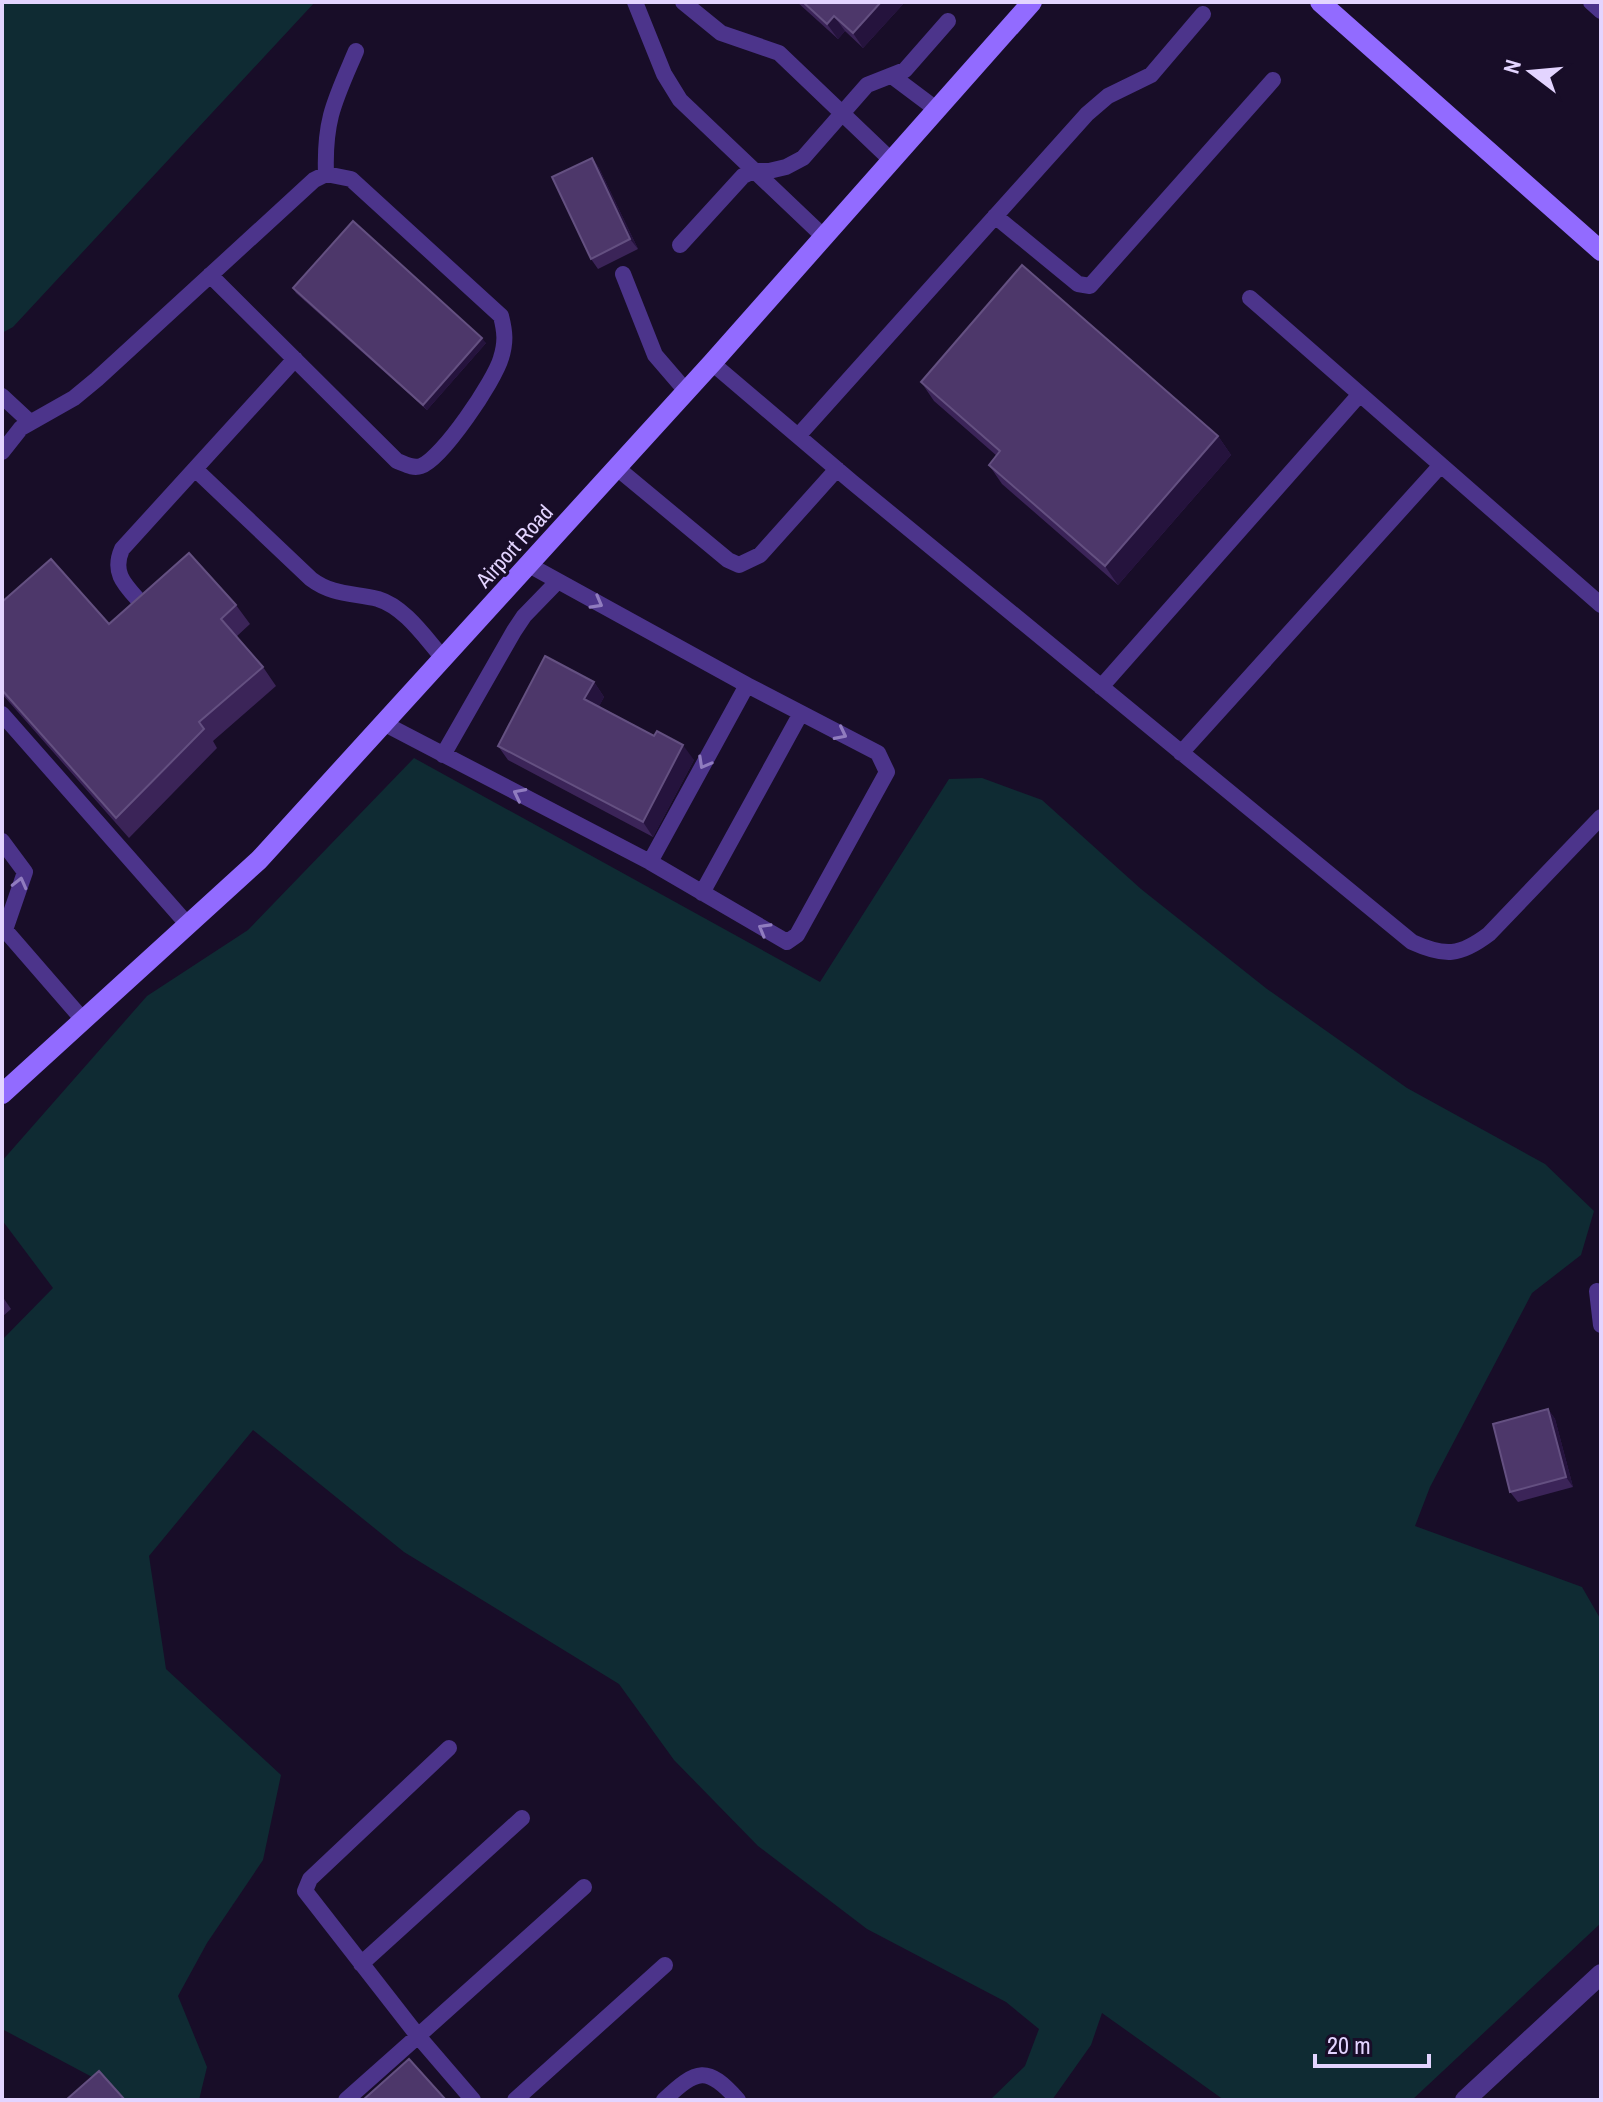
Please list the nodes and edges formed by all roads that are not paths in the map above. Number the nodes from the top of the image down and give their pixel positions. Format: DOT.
graph roads {
  1 [pos="635,2"];
  2 [pos="683,2"];
  3 [pos="1032,2"];
  4 [pos="1320,2"];
  5 [pos="1591,2"];
  6 [pos="1601,11"];
  7 [pos="1203,14"];
  8 [pos="948,21"];
  9 [pos="356,51"];
  10 [pos="892,76"];
  11 [pos="1273,80"];
  12 [pos="936,109"];
  13 [pos="843,113"];
  14 [pos="891,160"];
  15 [pos="753,171"];
  16 [pos="326,174"];
  17 [pos="995,216"];
  18 [pos="823,236"];
  19 [pos="680,245"];
  20 [pos="1601,251"];
  21 [pos="623,274"];
  22 [pos="210,275"];
  23 [pos="1250,298"];
  24 [pos="295,359"];
  25 [pos="712,363"];
  26 [pos="686,391"];
  27 [pos="1360,394"];
  28 [pos="2,396"];
  29 [pos="30,422"];
  30 [pos="798,436"];
  31 [pos="2,452"];
  32 [pos="1441,465"];
  33 [pos="617,468"];
  34 [pos="195,469"];
  35 [pos="837,469"];
  36 [pos="529,565"];
  37 [pos="558,581"];
  38 [pos="142,604"];
  39 [pos="1601,605"];
  40 [pos="444,659"];
  41 [pos="747,685"];
  42 [pos="1101,687"];
  43 [pos="801,713"];
  44 [pos="2,714"];
  45 [pos="385,724"];
  46 [pos="1181,753"];
  47 [pos="443,755"];
  48 [pos="1601,817"];
  49 [pos="2,841"];
  50 [pos="650,862"];
  51 [pos="702,893"];
  52 [pos="188,925"];
  53 [pos="4,932"];
  54 [pos="84,1021"];
  55 [pos="2,1094"];
  56 [pos="1597,1291"];
  57 [pos="1601,1325"];
  58 [pos="449,1748"];
  59 [pos="522,1818"];
  60 [pos="584,1887"];
  61 [pos="361,1964"];
  62 [pos="665,1965"];
  63 [pos="1601,1974"];
  64 [pos="418,2036"];
  65 [pos="346,2100"];
  66 [pos="473,2100"];
  67 [pos="515,2100"];
  68 [pos="664,2100"];
  69 [pos="738,2100"];
  70 [pos="1467,2100"];
  1 -- 15 [label="lane"];
  2 -- 13 [label="lane"];
  3 -- 12 [label="main road, Airport Road"];
  4 -- 20 [label="main road"];
  5 -- 6 [label="lane"];
  7 -- 17 [label="lane"];
  8 -- 10 [label="lane"];
  9 -- 16 [label="lane"];
  10 -- 12 [label="lane"];
  10 -- 13 [label="lane"];
  11 -- 17 [label="lane"];
  12 -- 14 [label="main road, Airport Road"];
  13 -- 14 [label="lane"];
  13 -- 15 [label="lane"];
  14 -- 18 [label="main road, Airport Road"];
  15 -- 18 [label="lane"];
  15 -- 19 [label="lane"];
  16 -- 22 [label="lane"];
  16 -- 24 [label="lane"];
  17 -- 30 [label="lane"];
  18 -- 25 [label="main road, Airport Road"];
  21 -- 26 [label="lane"];
  22 -- 24 [label="lane"];
  22 -- 29 [label="lane"];
  23 -- 27 [label="lane"];
  24 -- 34 [label="lane"];
  25 -- 26 [label="main road, Airport Road"];
  25 -- 30 [label="lane"];
  26 -- 33 [label="main road, Airport Road"];
  27 -- 32 [label="lane"];
  27 -- 42 [label="lane"];
  28 -- 29 [label="lane"];
  29 -- 31 [label="lane"];
  30 -- 35 [label="lane"];
  32 -- 39 [label="lane"];
  32 -- 46 [label="lane"];
  33 -- 35 [label="lane"];
  33 -- 36 [label="main road, Airport Road"];
  34 -- 38 [label="lane"];
  34 -- 40 [label="lane"];
  35 -- 42 [label="lane"];
  36 -- 37 [label="lane"];
  36 -- 40 [label="main road, Airport Road"];
  37 -- 41 [label="lane, one-way"];
  37 -- 47 [label="lane"];
  40 -- 45 [label="main road, Airport Road"];
  41 -- 43 [label="lane"];
  41 -- 50 [label="lane, one-way"];
  42 -- 46 [label="lane"];
  43 -- 51 [label="lane"];
  43 -- 51 [label="lane, one-way"];
  44 -- 52 [label="lane"];
  45 -- 47 [label="lane"];
  45 -- 52 [label="main road, Airport Road"];
  46 -- 48 [label="lane"];
  50 -- 47 [label="lane, one-way"];
  53 -- 49 [label="lane, one-way"];
  50 -- 51 [label="lane"];
  52 -- 54 [label="main road, Airport Road"];
  53 -- 54 [label="lane"];
  54 -- 55 [label="main road, Airport Road"];
  56 -- 57 [label="lane"];
  58 -- 61 [label="lane"];
  59 -- 61 [label="lane"];
  60 -- 64 [label="lane"];
  61 -- 64 [label="lane"];
  62 -- 67 [label="lane"];
  63 -- 70 [label="street"];
  64 -- 65 [label="lane"];
  64 -- 66 [label="lane"];
  68 -- 69 [label="lane"];
}
